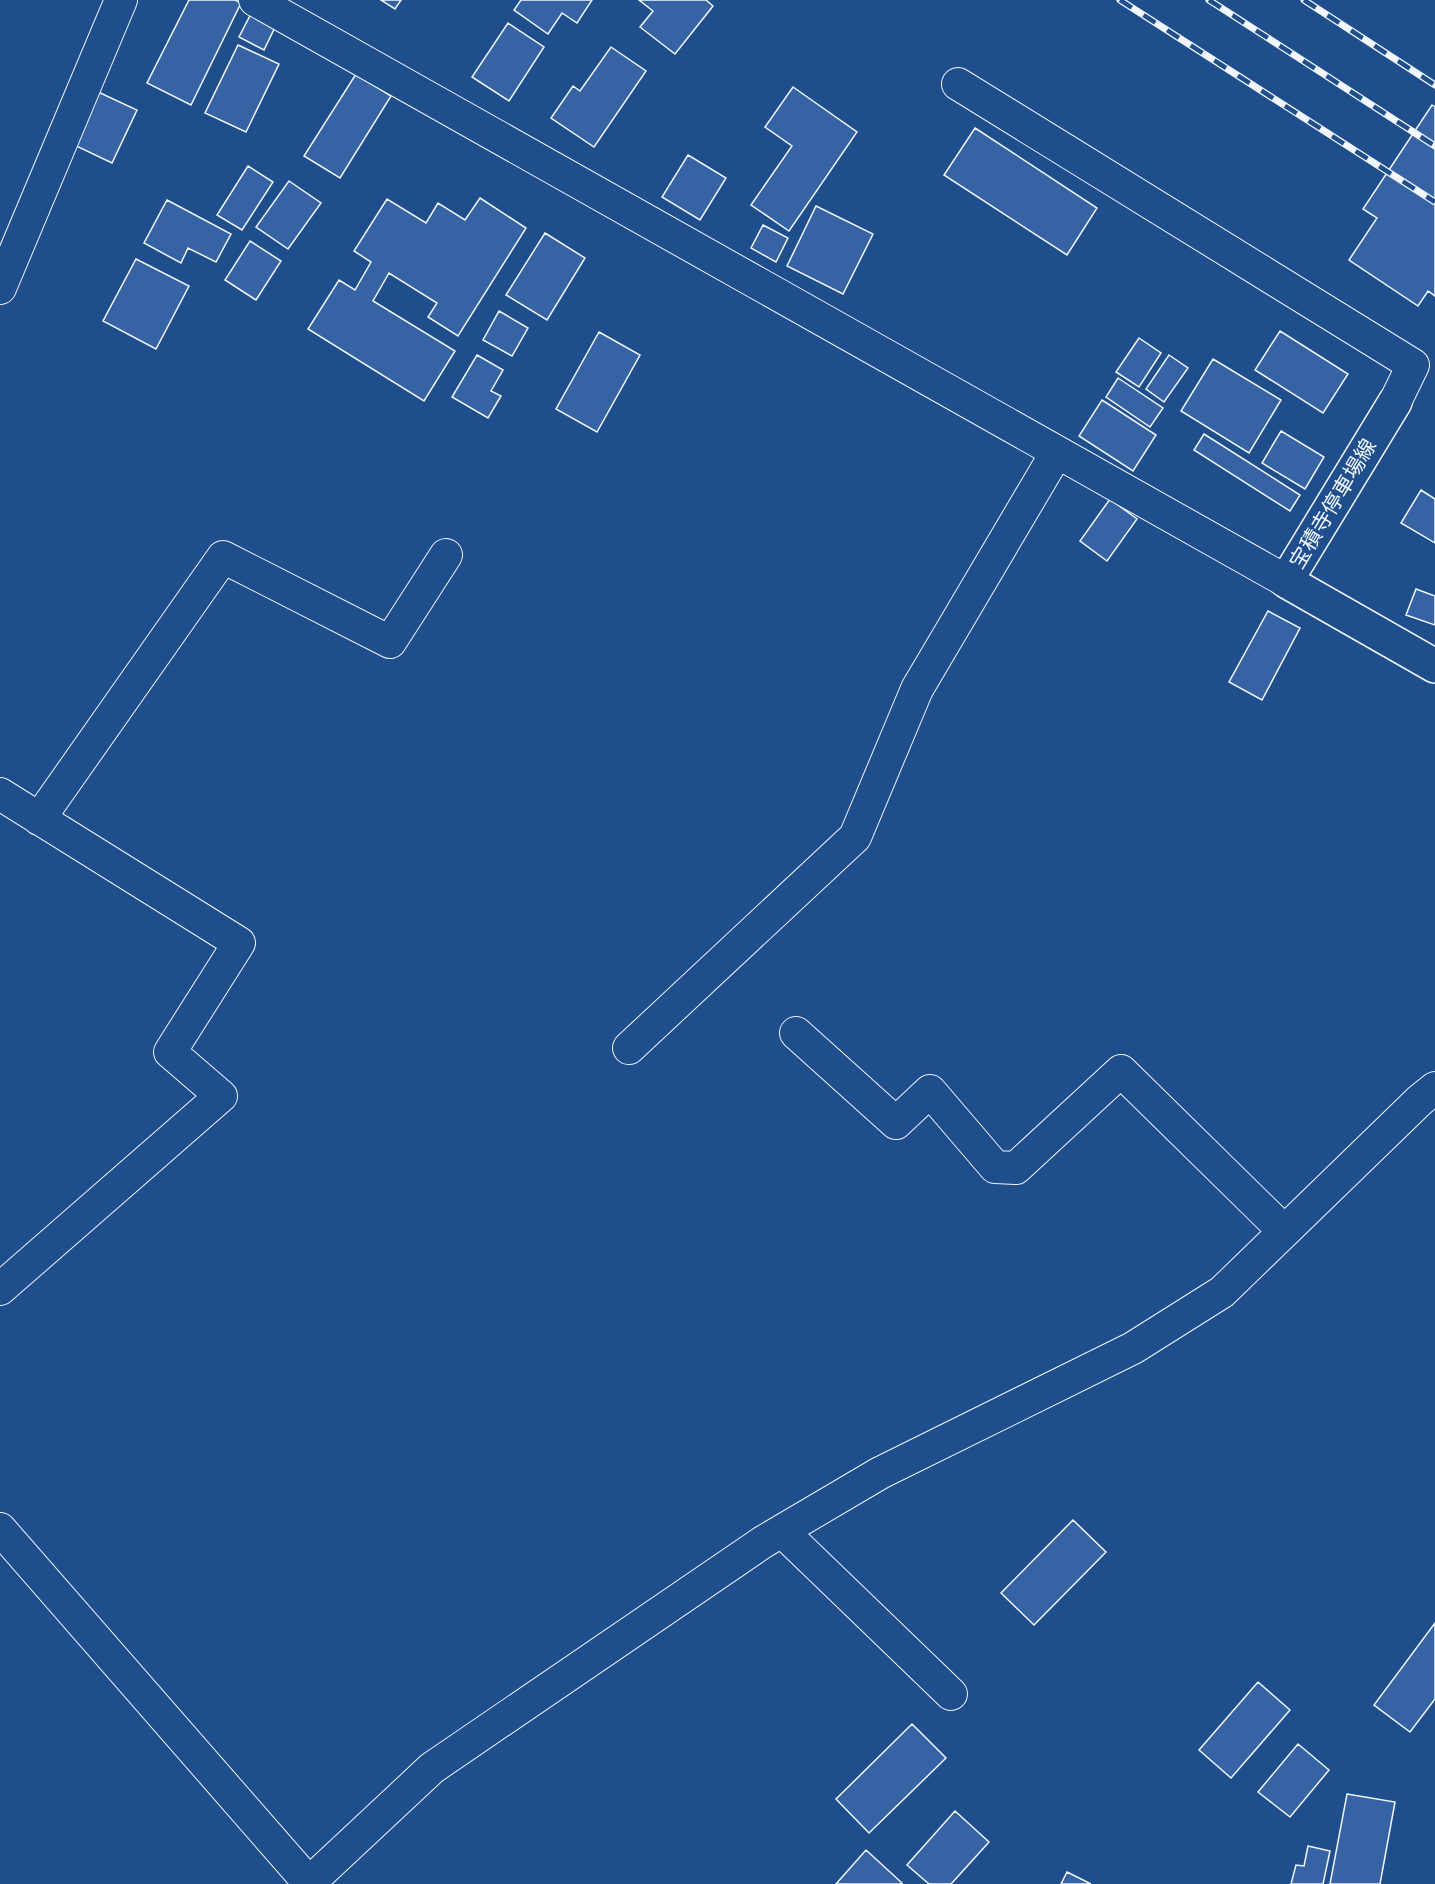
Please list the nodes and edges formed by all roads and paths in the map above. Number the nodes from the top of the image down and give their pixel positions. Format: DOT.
graph roads {
  1 [pos="121,0"];
  2 [pos="255,0"];
  3 [pos="958,84"];
  4 [pos="0,288"];
  5 [pos="1395,402"];
  6 [pos="1057,452"];
  7 [pos="446,555"];
  8 [pos="1286,581"];
  9 [pos="1435,666"];
  10 [pos="0,795"];
  11 [pos="39,819"];
  12 [pos="796,1033"];
  13 [pos="629,1048"];
  14 [pos="1435,1088"];
  15 [pos="1284,1231"];
  16 [pos="0,1289"];
  17 [pos="0,1529"];
  18 [pos="782,1531"];
  19 [pos="951,1694"];
  20 [pos="309,1884"];
  1 -- 4 [label="street"];
  2 -- 6 [label="street"];
  3 -- 5 [label="street"];
  5 -- 8 [label="main road, 宝積寺停車場線"];
  6 -- 8 [label="street"];
  6 -- 13 [label="street"];
  7 -- 11 [label="street"];
  8 -- 9 [label="main road, 宝積寺停車場線"];
  10 -- 11 [label="street"];
  11 -- 16 [label="street"];
  12 -- 15 [label="street"];
  14 -- 15 [label="street"];
  15 -- 18 [label="street"];
  17 -- 20 [label="street"];
  18 -- 19 [label="street"];
  18 -- 20 [label="street"];
}
